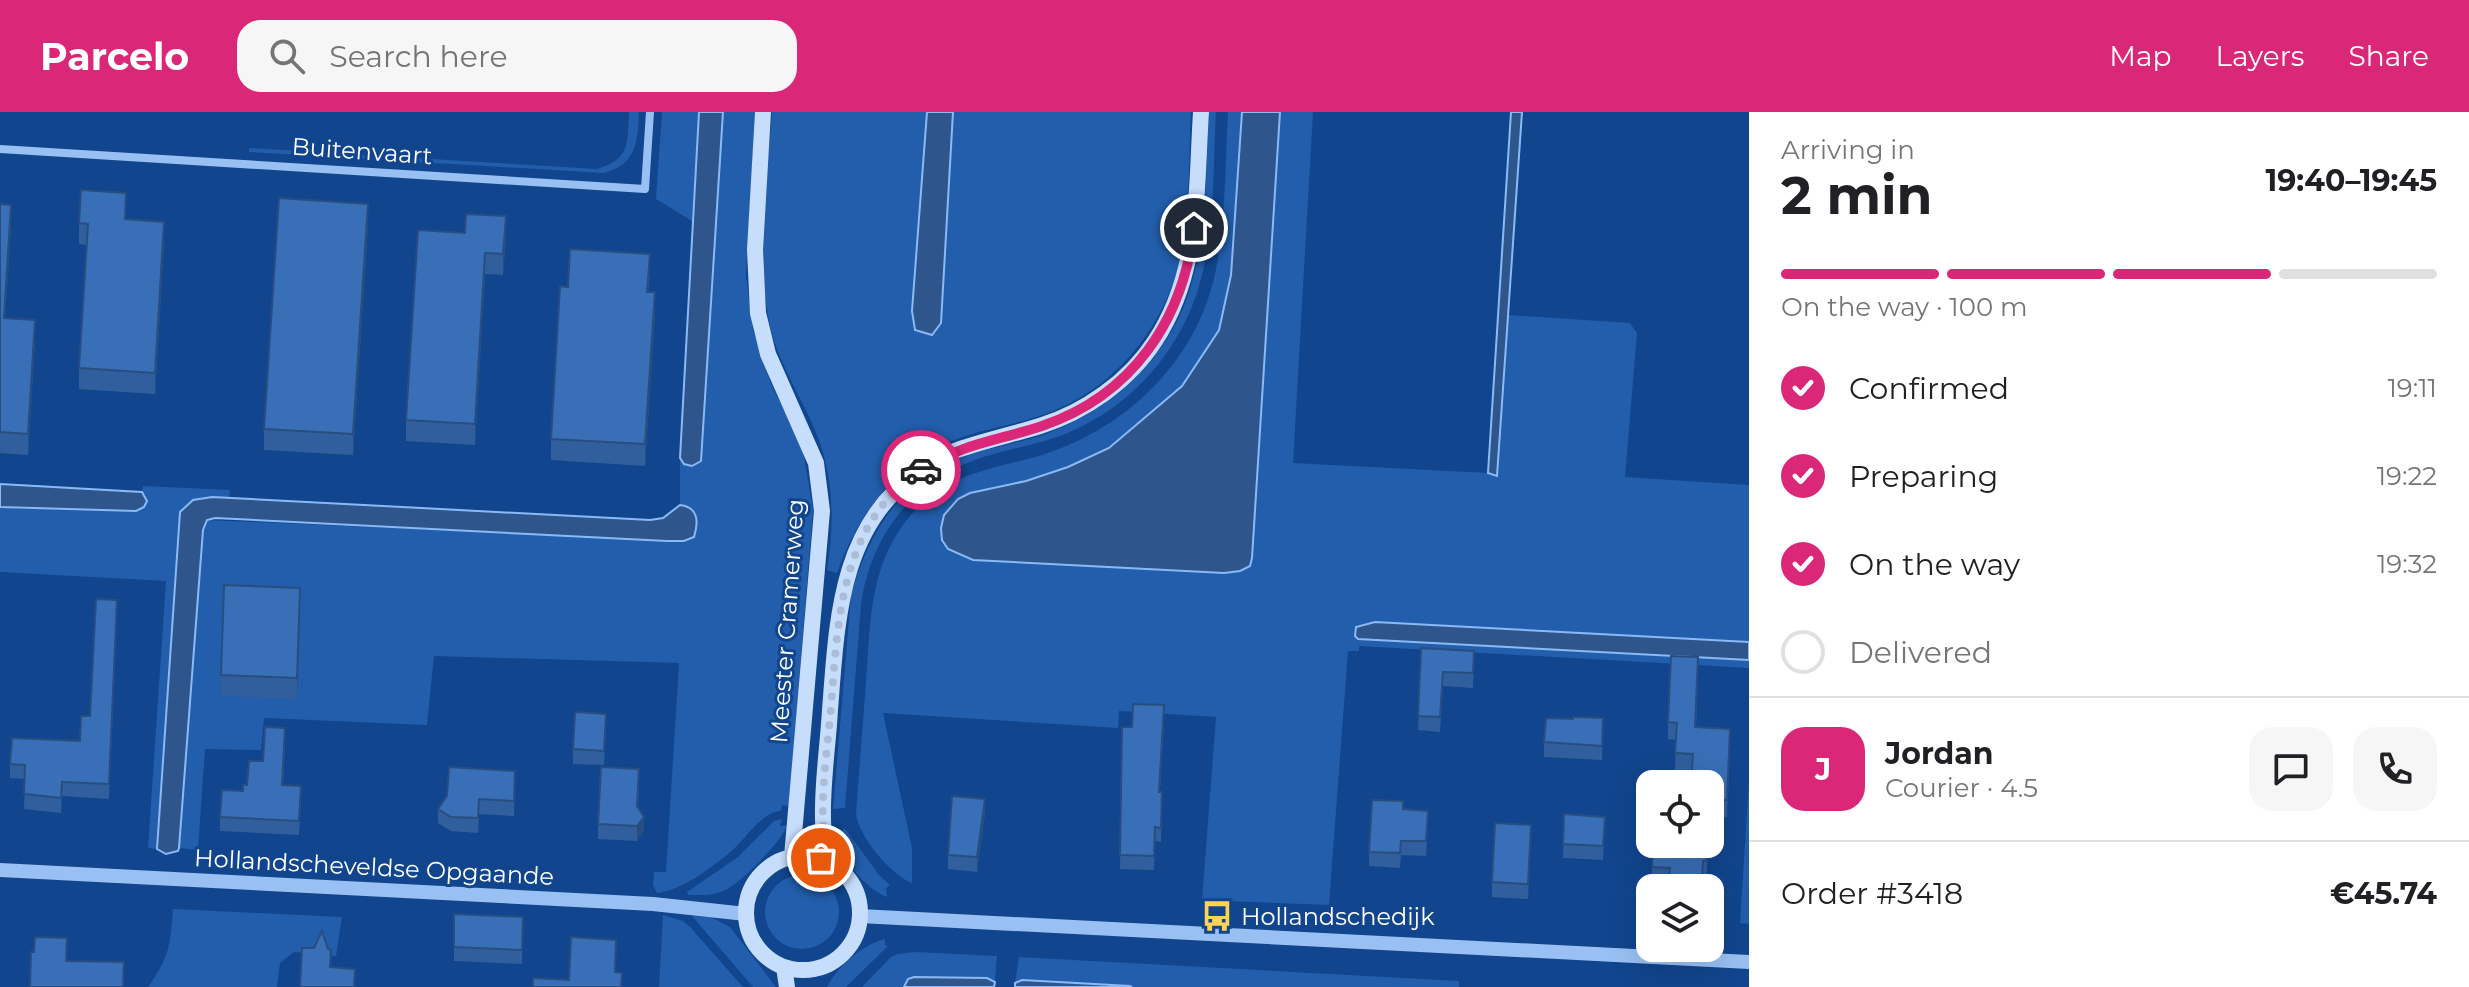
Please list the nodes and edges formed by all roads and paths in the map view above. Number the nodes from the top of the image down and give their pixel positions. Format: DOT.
graph roads {
  1 [pos="650,112"];
  2 [pos="763,112"];
  3 [pos="1201,112"];
  4 [pos="0,149"];
  5 [pos="792,857"];
  6 [pos="828,861"];
  7 [pos="0,870"];
  8 [pos="746,914"];
  9 [pos="860,916"];
  10 [pos="1749,962"];
  11 [pos="784,967"];
  12 [pos="818,968"];
  13 [pos="816,986"];
  14 [pos="787,987"];
  1 -- 4 [label="street, Buitenvaart"];
  2 -- 5 [label="main road, Meester Cramerweg"];
  3 -- 6 [label="main road, Meester Cramerweg"];
  5 -- 6 [label="main road"];
  5 -- 8 [label="main road"];
  6 -- 9 [label="main road"];
  7 -- 8 [label="street, Hollandscheveldse Opgaande"];
  8 -- 11 [label="main road"];
  9 -- 10 [label="street"];
  9 -- 12 [label="main road"];
  11 -- 12 [label="main road"];
  11 -- 14 [label="main road"];
  12 -- 13 [label="main road"];
}
